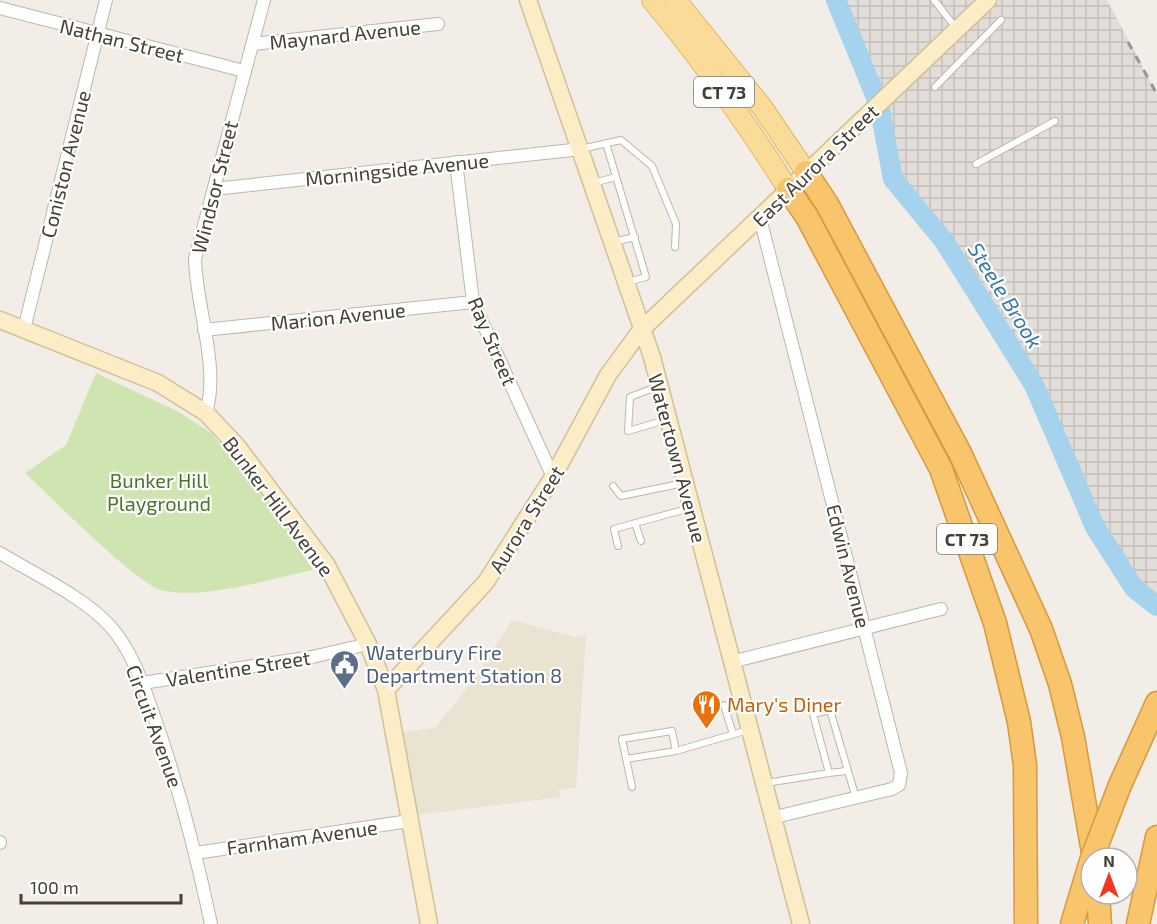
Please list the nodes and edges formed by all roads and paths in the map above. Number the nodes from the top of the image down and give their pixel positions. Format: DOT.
graph roads {
  1 [pos="106,0"];
  2 [pos="264,0"];
  3 [pos="528,0"];
  4 [pos="652,0"];
  5 [pos="676,0"];
  6 [pos="934,0"];
  7 [pos="988,0"];
  8 [pos="0,9"];
  9 [pos="1001,20"];
  10 [pos="438,24"];
  11 [pos="956,29"];
  12 [pos="97,34"];
  13 [pos="253,44"];
  14 [pos="244,72"];
  15 [pos="935,87"];
  16 [pos="1054,121"];
  17 [pos="606,143"];
  18 [pos="581,149"];
  19 [pos="456,162"];
  20 [pos="976,164"];
  21 [pos="806,172"];
  22 [pos="616,177"];
  23 [pos="592,183"];
  24 [pos="214,189"];
  25 [pos="788,189"];
  26 [pos="760,218"];
  27 [pos="635,237"];
  28 [pos="612,242"];
  29 [pos="675,247"];
  30 [pos="625,282"];
  31 [pos="473,302"];
  32 [pos="0,320"];
  33 [pos="24,329"];
  34 [pos="204,330"];
  35 [pos="641,330"];
  36 [pos="659,386"];
  37 [pos="206,413"];
  38 [pos="668,419"];
  39 [pos="553,477"];
  40 [pos="684,483"];
  41 [pos="613,486"];
  42 [pos="691,508"];
  43 [pos="635,523"];
  44 [pos="640,541"];
  45 [pos="618,546"];
  46 [pos="0,553"];
  47 [pos="941,609"];
  48 [pos="864,628"];
  49 [pos="368,644"];
  50 [pos="731,662"];
  51 [pos="142,683"];
  52 [pos="386,690"];
  53 [pos="1157,703"];
  54 [pos="724,705"];
  55 [pos="741,732"];
  56 [pos="676,751"];
  57 [pos="626,759"];
  58 [pos="846,771"];
  59 [pos="829,773"];
  60 [pos="763,784"];
  61 [pos="632,787"];
  62 [pos="856,798"];
  63 [pos="771,818"];
  64 [pos="409,821"];
  65 [pos="1157,837"];
  66 [pos="1090,846"];
  67 [pos="1097,846"];
  68 [pos="196,853"];
  69 [pos="1079,900"];
  70 [pos="1099,906"];
  71 [pos="1073,919"];
  72 [pos="211,924"];
  73 [pos="429,924"];
  74 [pos="801,924"];
  75 [pos="1026,924"];
  76 [pos="1100,924"];
  77 [pos="1138,924"];
  1 -- 12 [label="street, Coniston Avenue"];
  2 -- 13 [label="street, Windsor Street"];
  3 -- 18 [label="main road, Watertown Avenue"];
  4 -- 25 [label="main road, CT 73"];
  5 -- 21 [label="main road, CT 73"];
  6 -- 11 [label="lane"];
  7 -- 11 [label="main road, East Aurora Street"];
  8 -- 12 [label="street, Nathan Street"];
  9 -- 15 [label="lane"];
  10 -- 13 [label="street, Maynard Avenue"];
  11 -- 21 [label="main road, East Aurora Street"];
  12 -- 14 [label="street, Nathan Street"];
  12 -- 33 [label="street, Coniston Avenue"];
  13 -- 14 [label="street, Windsor Street"];
  14 -- 24 [label="street, Windsor Street"];
  16 -- 20 [label="lane"];
  17 -- 18 [label="lane"];
  17 -- 22 [label="lane"];
  17 -- 29 [label="lane"];
  18 -- 19 [label="street, Morningside Avenue"];
  18 -- 23 [label="main road, Watertown Avenue"];
  19 -- 24 [label="street, Morningside Avenue"];
  19 -- 31 [label="street, Ray Street"];
  21 -- 25 [label="main road, East Aurora Street"];
  21 -- 66 [label="highway, CT 73"];
  22 -- 23 [label="lane"];
  22 -- 27 [label="lane"];
  23 -- 28 [label="main road, Watertown Avenue"];
  24 -- 34 [label="street, Windsor Street"];
  25 -- 26 [label="main road, East Aurora Street"];
  25 -- 75 [label="highway, CT 73"];
  26 -- 35 [label="main road, East Aurora Street"];
  26 -- 48 [label="street, Edwin Avenue"];
  27 -- 28 [label="lane"];
  27 -- 30 [label="lane"];
  28 -- 30 [label="main road, Watertown Avenue"];
  30 -- 35 [label="main road, Watertown Avenue"];
  31 -- 34 [label="street, Marion Avenue"];
  31 -- 39 [label="street, Ray Street"];
  32 -- 33 [label="main road, Bunker Hill Avenue"];
  33 -- 37 [label="main road, Bunker Hill Avenue"];
  34 -- 37 [label="street, Windsor Street"];
  35 -- 36 [label="main road, Watertown Avenue"];
  35 -- 39 [label="main road, Aurora Street"];
  36 -- 38 [label="main road, Watertown Avenue"];
  36 -- 38 [label="lane"];
  37 -- 49 [label="main road, Bunker Hill Avenue"];
  38 -- 40 [label="main road, Watertown Avenue"];
  39 -- 52 [label="main road, Aurora Street"];
  40 -- 41 [label="lane"];
  40 -- 42 [label="main road, Watertown Avenue"];
  42 -- 43 [label="lane"];
  42 -- 50 [label="main road, Watertown Avenue"];
  43 -- 44 [label="lane"];
  43 -- 45 [label="lane"];
  46 -- 51 [label="street, Circuit Avenue"];
  47 -- 48 [label="street"];
  48 -- 50 [label="street"];
  48 -- 62 [label="street, Edwin Avenue"];
  49 -- 51 [label="street, Valentine Street"];
  49 -- 52 [label="main road, Bunker Hill Avenue"];
  50 -- 55 [label="main road, Watertown Avenue"];
  51 -- 68 [label="street, Circuit Avenue"];
  52 -- 64 [label="main road, Bunker Hill Avenue"];
  53 -- 67 [label="highway, bridge"];
  54 -- 55 [label="lane"];
  55 -- 56 [label="lane"];
  55 -- 60 [label="main road, Watertown Avenue"];
  56 -- 57 [label="lane"];
  56 -- 57 [label="lane"];
  57 -- 61 [label="lane"];
  58 -- 59 [label="lane"];
  58 -- 59 [label="lane"];
  58 -- 62 [label="lane"];
  59 -- 60 [label="lane"];
  60 -- 63 [label="main road, Watertown Avenue"];
  62 -- 63 [label="street, Edwin Avenue"];
  63 -- 74 [label="main road, Watertown Avenue"];
  64 -- 68 [label="street, Farnham Avenue"];
  64 -- 73 [label="main road, Bunker Hill Avenue"];
  65 -- 77 [label="highway"];
  68 -- 72 [label="street, Circuit Avenue"];
  69 -- 71 [label="highway"];
  70 -- 76 [label="highway"];
}
